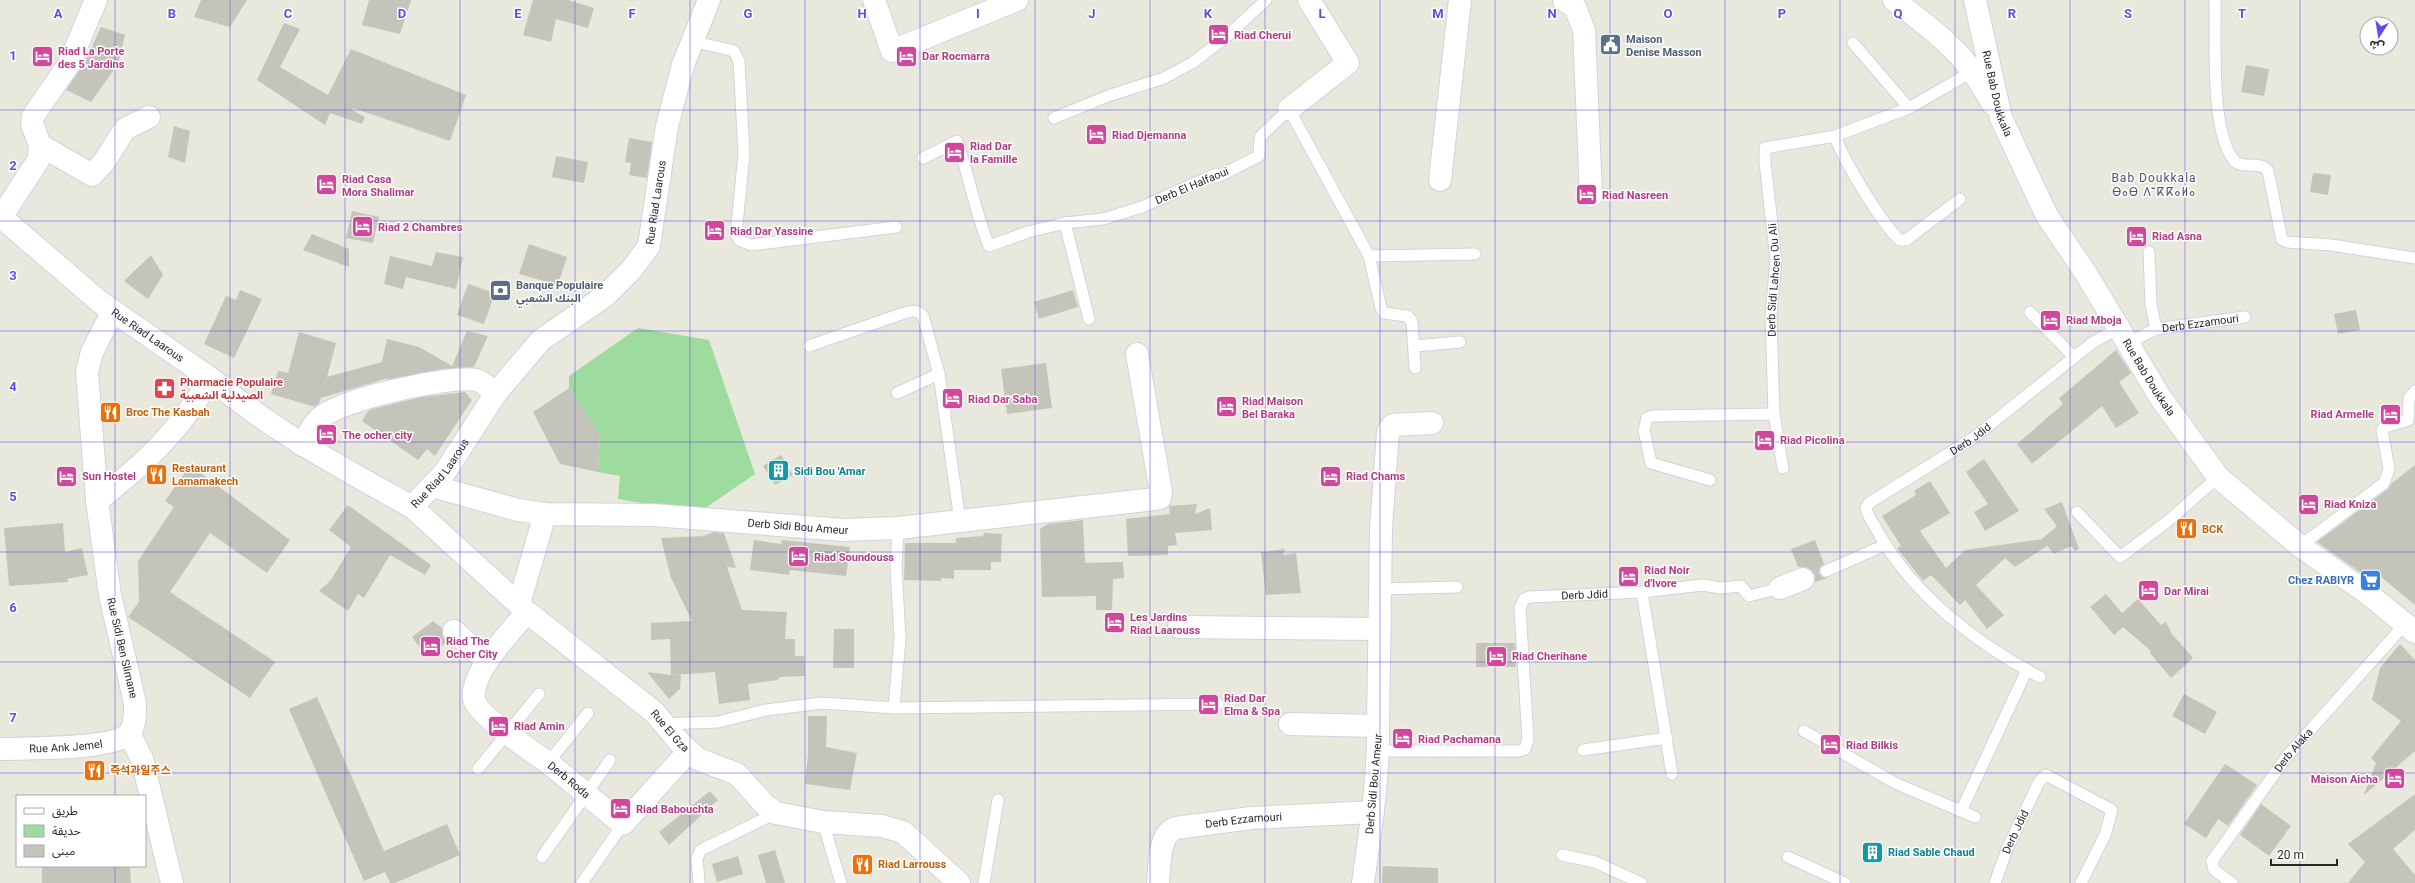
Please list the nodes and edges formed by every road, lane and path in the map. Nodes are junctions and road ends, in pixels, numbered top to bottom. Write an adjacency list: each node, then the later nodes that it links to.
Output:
1 (96, 0): 21 (street)
2 (709, 0): 12 (street, Rue Riad Laarous)
3 (874, 0): 4 (street)
4 (1017, 0)
5 (1266, 0): 18 (lane)
6 (1309, 0): 16 (street, Derb El Halfaoui)
7 (1460, 0): 23 (street)
8 (1564, 0): 24 (street)
9 (1894, 0): 14 (street)
10 (1975, 0): 19 (street, Rue Bab Doukkala)
11 (2215, 0): 32 (lane)
12 (692, 40): 28 (lane); 48 (street, Rue Riad Laarous)
13 (1853, 43): 15 (lane)
14 (1973, 71): 15 (lane, Derb Sidi Lahcen Ou Ali); 19 (street)
15 (1909, 108): 20 (lane, Derb Sidi Lahcen Ou Ali)
16 (1289, 109): 27 (lane, Derb El Halfaoui); 31 (lane)
17 (149, 117): 21 (street)
18 (1054, 118)
19 (2001, 118): 38 (street, Rue Bab Doukkala)
20 (1835, 136): 25 (lane); 50 (lane, Derb Sidi Lahcen Ou Ali)
21 (40, 145): 26 (street)
22 (923, 158): 27 (lane, Derb El Halfaoui)
23 (1440, 180)
24 (1591, 196)
25 (1960, 199)
26 (1, 217): 33 (street, Rue Riad Laarous)
27 (1065, 223): 36 (lane)
28 (896, 228)
29 (2149, 252): 37 (lane, Derb Ezzamouri)
30 (1474, 254): 31 (lane)
31 (1369, 256): 41 (lane)
32 (2415, 258)
33 (113, 311): 46 (street, Rue Riad Laarous); 57 (street, Rue Sidi Ben Slimane)
34 (2030, 312): 43 (lane)
35 (2245, 316): 37 (lane, Derb Ezzamouri)
36 (1089, 319)
37 (2156, 329): 38 (lane, Derb Ezzamouri)
38 (2122, 336): 43 (lane, Derb Jdid); 54 (street, Rue Bab Doukkala)
39 (1460, 342): 41 (lane)
40 (809, 346): 45 (lane)
41 (1415, 346): 44 (lane)
42 (1137, 354): 61 (street, Derb Sidi Bou Ameur)
43 (2074, 357): 63 (lane, Derb Jdid)
44 (1415, 368)
45 (939, 374): 49 (lane); 61 (lane)
46 (210, 378): 52 (street, Rue Riad Laarous); 57 (street)
47 (2415, 391): 64 (lane)
48 (496, 393): 52 (street); 56 (street, Rue Riad Laarous)
49 (897, 393)
50 (1774, 414): 53 (lane, Derb Sidi Lahcen Ou Ali); 55 (lane)
51 (1432, 423): 69 (street)
52 (302, 444): 58 (street, Rue Riad Laarous)
53 (1783, 468)
54 (2218, 477): 59 (lane); 64 (street, Rue Bab Doukkala)
55 (1710, 480)
56 (432, 486): 58 (street, Rue Riad Laarous); 60 (street, Derb Sidi Bou Ameur)
57 (97, 501): 87 (street, Rue Sidi Ben Slimane)
58 (412, 507): 71 (street, Rue El Gza)
59 (2077, 512)
60 (544, 514): 62 (street, Derb Sidi Bou Ameur); 71 (street)
61 (960, 521): 62 (street, Derb Sidi Bou Ameur)
62 (898, 528): 81 (lane)
63 (1885, 545): 65 (lane); 77 (lane)
64 (2300, 546): 73 (street, Rue Bab Doukkala)
65 (1826, 571)
66 (1803, 579): 68 (street, Derb Jdid)
67 (1457, 587): 69 (lane)
68 (1780, 588): 70 (lane, Derb Jdid)
69 (1380, 589): 74 (street)
70 (1642, 592): 89 (lane); 92 (lane, Derb Jdid)
71 (523, 608): 76 (street, Derb Roda); 83 (street, Rue El Gza)
72 (1179, 627): 74 (street)
73 (2410, 628): 121 (lane, Derb Alaka)
74 (1380, 629): 85 (street)
75 (454, 631): 76 (street)
76 (487, 661): 88 (street, Derb Roda)
77 (2027, 670): 78 (lane); 100 (lane)
78 (2040, 677)
79 (539, 694): 88 (lane)
80 (1218, 704): 81 (lane)
81 (894, 708): 83 (lane)
82 (588, 713): 95 (lane)
83 (665, 724): 93 (street, Rue El Gza)
84 (1290, 724): 85 (street, Derb Sidi Bou Ameur)
85 (1378, 726): 92 (street, Derb Sidi Bou Ameur)
86 (1804, 731): 100 (lane)
87 (129, 733): 90 (street, Rue Ank Jemel); 109 (street)
88 (507, 733): 95 (street, Derb Roda); 96 (lane)
89 (1667, 738): 91 (lane); 97 (lane)
90 (0, 749)
91 (1583, 750)
92 (1379, 751): 101 (street, Derb Sidi Bou Ameur)
93 (688, 752): 102 (street, Rue El Gza); 105 (street)
94 (610, 760): 98 (lane)
95 (548, 763): 98 (street, Derb Roda)
96 (478, 769)
97 (1672, 774)
98 (585, 795): 105 (street, Derb Roda); 107 (lane)
99 (998, 800): 114 (lane)
100 (1961, 811): 103 (lane)
101 (1373, 812): 115 (street, Derb Ezzamouri); 116 (street, Derb Sidi Bou Ameur)
102 (776, 813): 104 (street, Rue El Gza); 111 (lane)
103 (1975, 817)
104 (823, 822): 112 (lane); 113 (street, Rue El Gza)
105 (623, 824): 110 (lane)
106 (1562, 855): 117 (lane)
107 (542, 857)
108 (1788, 857): 118 (lane)
109 (172, 883)
110 (582, 883)
111 (699, 883)
112 (840, 883)
113 (959, 883)
114 (984, 883)
115 (1158, 883)
116 (1363, 883)
117 (1641, 883)
118 (1845, 883)
119 (1994, 883): 120 (lane, Derb Jdid)
120 (2081, 883)
121 (2232, 883)

